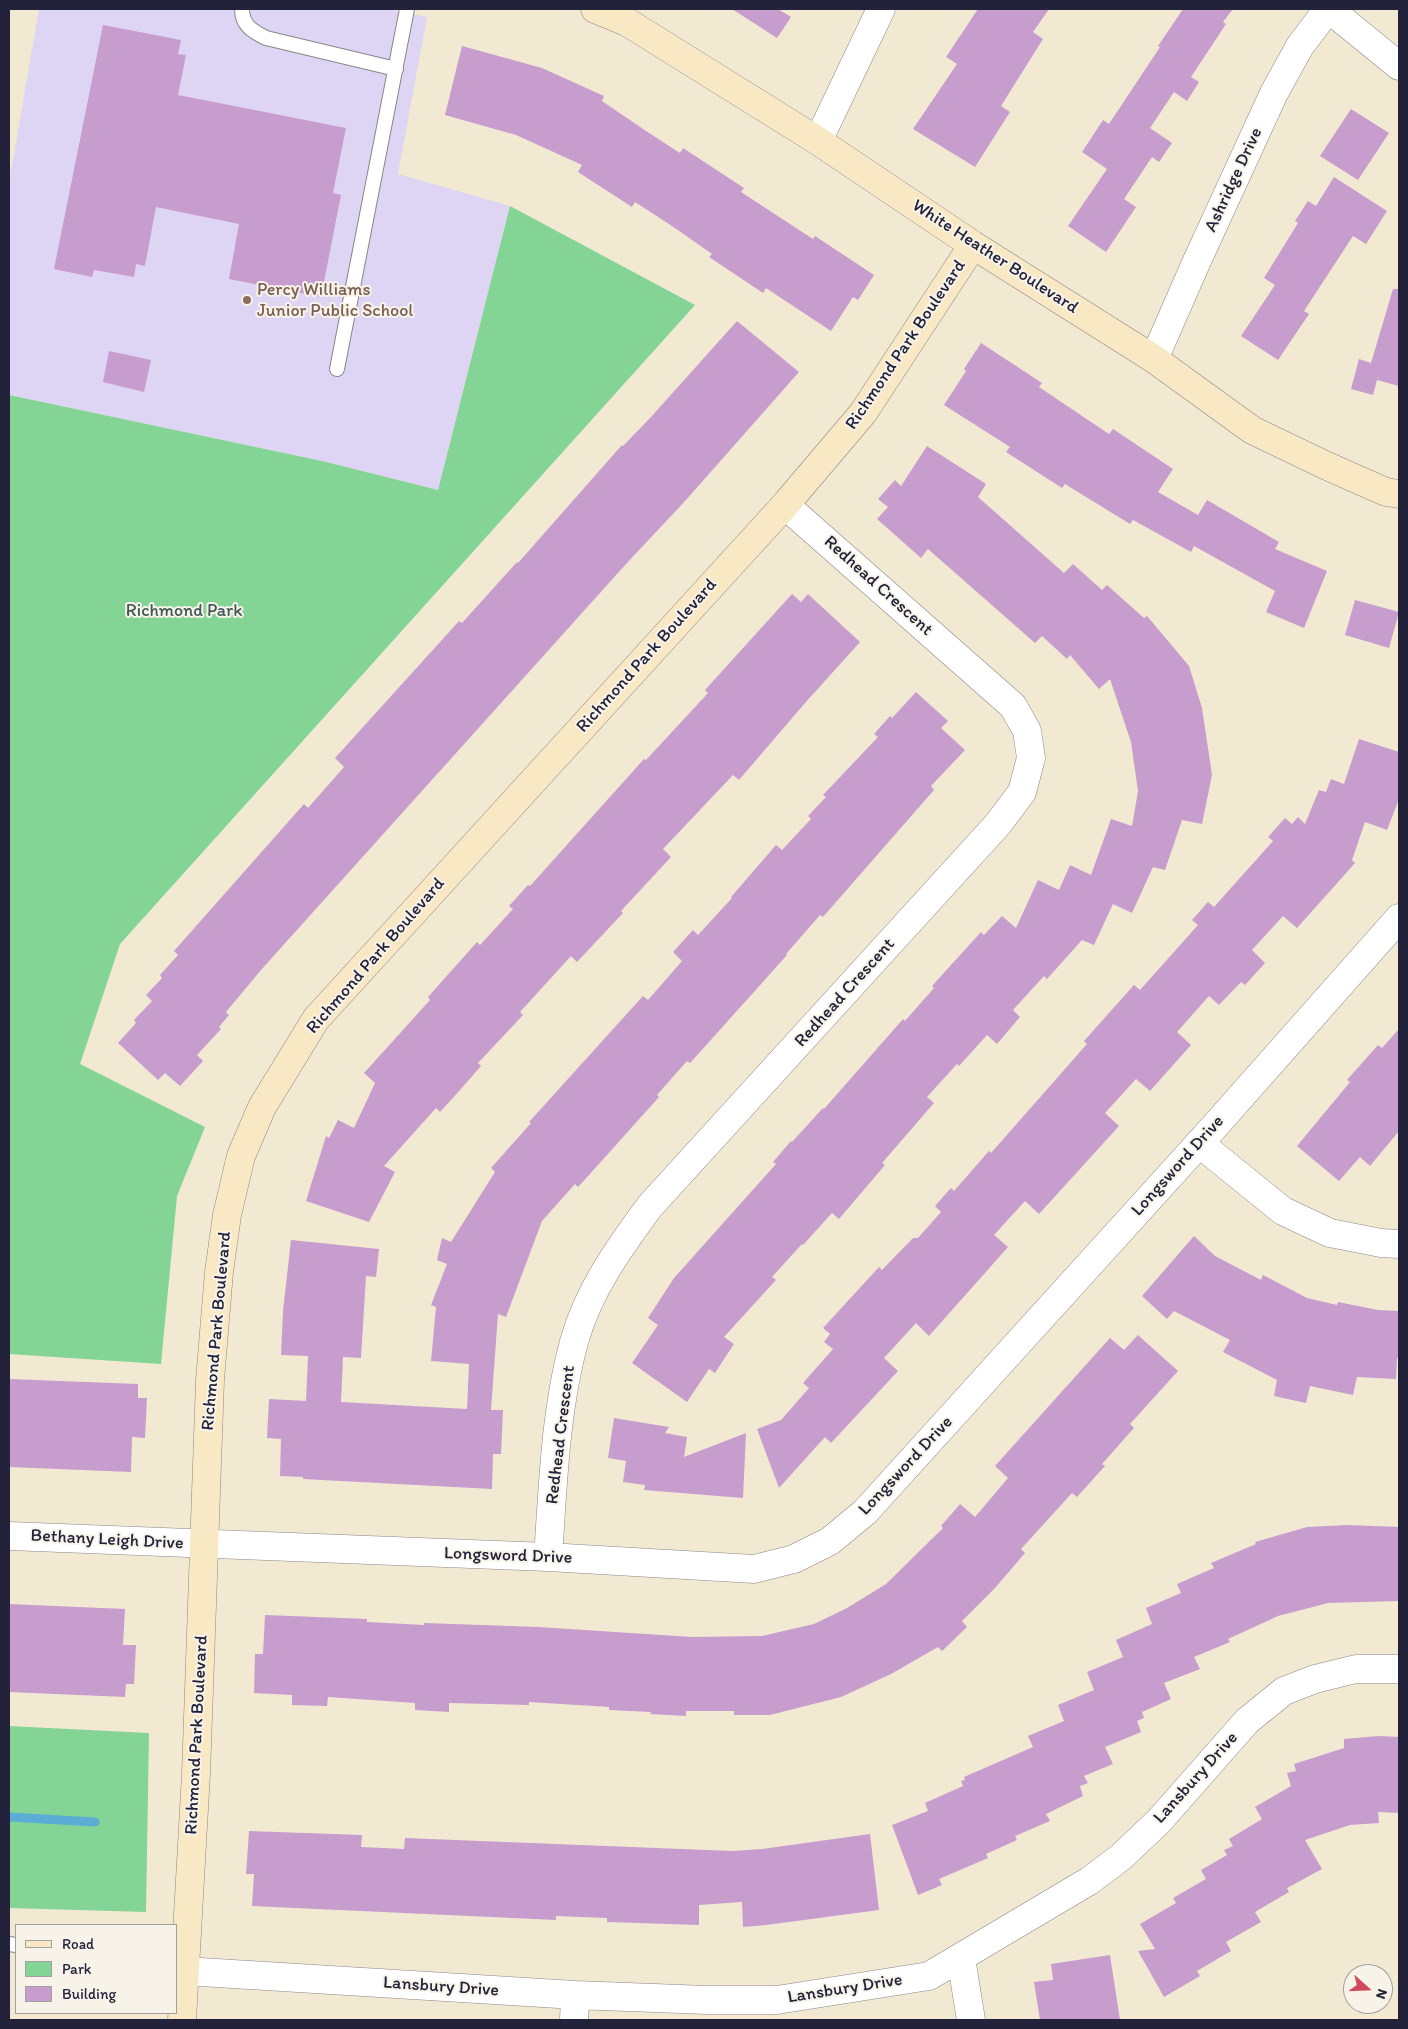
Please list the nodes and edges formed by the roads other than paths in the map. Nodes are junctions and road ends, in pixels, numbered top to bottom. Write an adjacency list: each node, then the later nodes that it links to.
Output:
1 (242, 9): 7 (lane)
2 (407, 9): 7 (lane)
3 (595, 9): 8 (street, White Heather Boulevard)
4 (881, 9): 8 (street)
5 (1329, 9): 6 (street); 10 (street, Ashridge Drive)
6 (1399, 66)
7 (396, 69): 11 (lane)
8 (818, 141): 9 (street, White Heather Boulevard)
9 (973, 245): 10 (street, White Heather Boulevard); 13 (street, Richmond Park Boulevard)
10 (1154, 359): 12 (street, White Heather Boulevard)
11 (337, 369)
12 (1399, 494)
13 (786, 505): 18 (street, Richmond Park Boulevard); 19 (street, Redhead Crescent)
14 (1399, 918): 15 (street, Longsword Drive)
15 (1199, 1143): 16 (street); 19 (street, Longsword Drive)
16 (1399, 1244)
17 (9, 1536): 18 (street, Bethany Leigh Drive)
18 (205, 1545): 19 (street, Longsword Drive); 21 (street, Richmond Park Boulevard)
19 (548, 1557)
20 (1399, 1669): 22 (street, Lansbury Drive)
21 (182, 1957): 23 (street, Lansbury Drive); 24 (street, Richmond Park Boulevard)
22 (961, 1958): 23 (street, Lansbury Drive); 25 (street)
23 (575, 2008)
24 (182, 2020)
25 (971, 2020)

